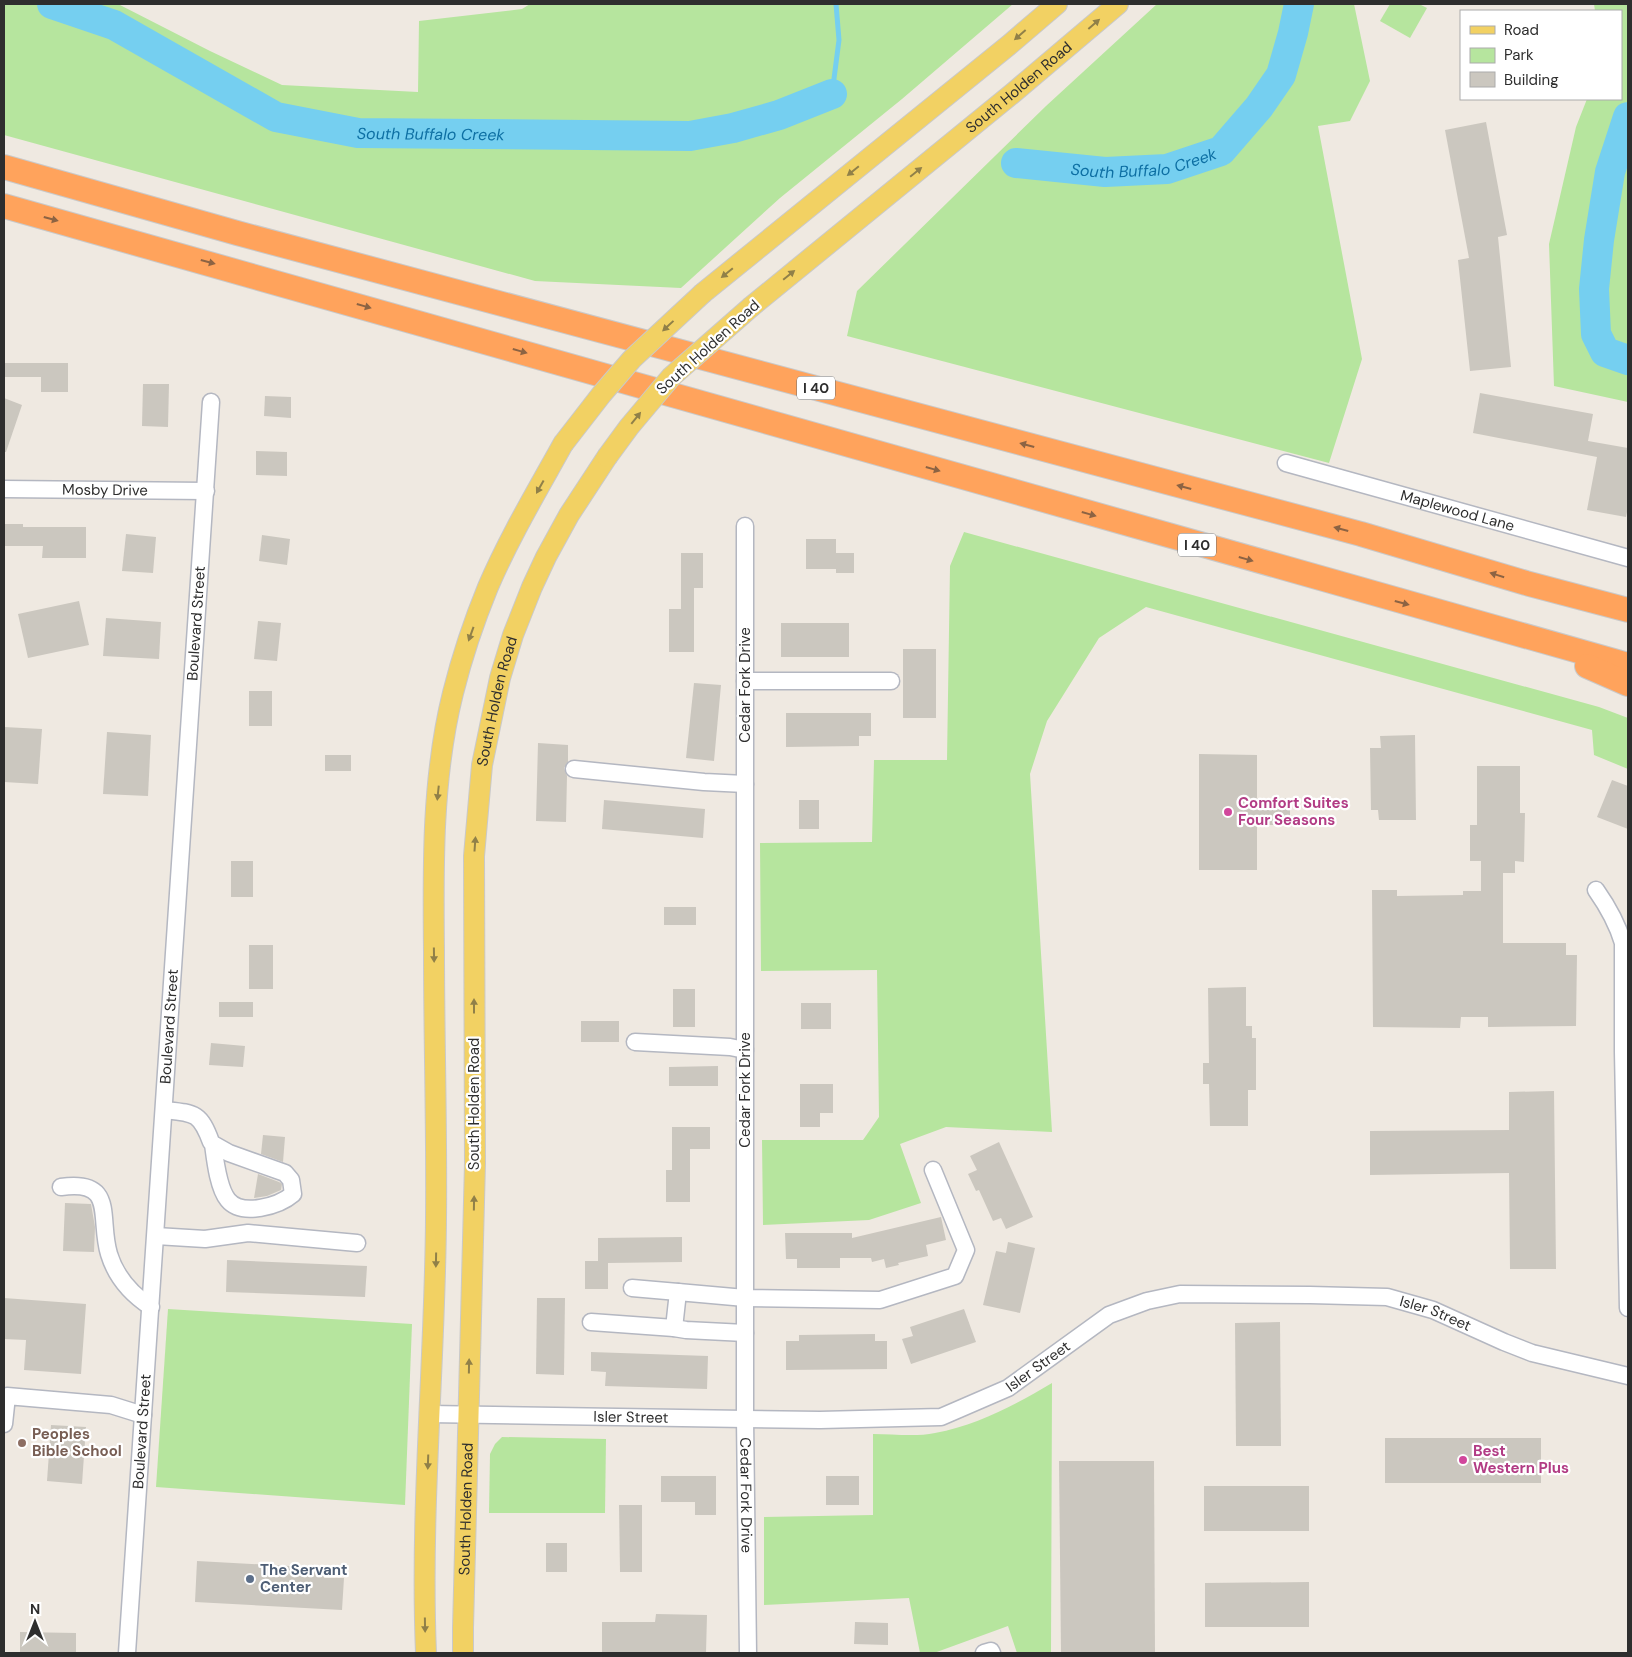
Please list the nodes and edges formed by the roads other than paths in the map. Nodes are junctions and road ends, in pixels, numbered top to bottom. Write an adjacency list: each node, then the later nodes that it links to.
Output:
1 (1057, 4): 39 (main road, one-way to 39, bridge)
2 (1118, 4): 41 (main road, South Holden Road, one-way to 2, bridge)
3 (4, 167): 11 (highway, I 40, one-way to 3)
4 (4, 206): 14 (highway, I 40, one-way to 14)
5 (212, 402): 8 (street, Boulevard Street)
6 (1286, 463): 10 (street, Maplewood Lane)
7 (4, 490): 8 (street, Mosby Drive)
8 (206, 491): 24 (street, Boulevard Street)
9 (745, 526): 16 (street, Cedar Fork Drive)
10 (1628, 558)
11 (1526, 583): 12 (highway); 13 (highway, I 40)
12 (1628, 605)
13 (1628, 610)
14 (1507, 632): 15 (highway, I 40); 18 (highway)
15 (1628, 665)
16 (745, 681): 17 (street); 20 (street, Cedar Fork Drive)
17 (891, 681)
18 (1628, 684)
19 (574, 769): 20 (street)
20 (745, 784): 23 (street, Cedar Fork Drive)
21 (1596, 890): 34 (street)
22 (634, 1042): 23 (street)
23 (745, 1050): 32 (street, Cedar Fork Drive)
24 (164, 1110): 25 (street); 28 (street, Boulevard Street)
25 (213, 1144): 25 (street)
26 (933, 1170): 32 (street)
27 (61, 1187): 33 (street)
28 (156, 1236): 29 (street); 33 (street, Boulevard Street)
29 (357, 1243)
30 (632, 1288): 31 (street)
31 (678, 1292): 32 (street); 36 (street)
32 (745, 1298): 37 (street, Cedar Fork Drive)
33 (151, 1307): 40 (street, Boulevard Street)
34 (1628, 1308)
35 (590, 1322): 36 (street)
36 (674, 1328): 37 (street)
37 (745, 1333): 42 (street, Cedar Fork Drive)
38 (1628, 1376): 42 (street, Isler Street)
39 (429, 1414): 41 (street, Isler Street); 45 (main road, one-way to 45)
40 (143, 1415): 43 (street); 44 (street, Boulevard Street)
41 (468, 1415): 42 (street, Isler Street); 46 (main road, South Holden Road)
42 (745, 1419): 47 (street, Cedar Fork Drive)
43 (4, 1424)
44 (127, 1653)
45 (426, 1653)
46 (464, 1653)
47 (748, 1653)
48 (984, 1653): 49 (street)
49 (992, 1653)

